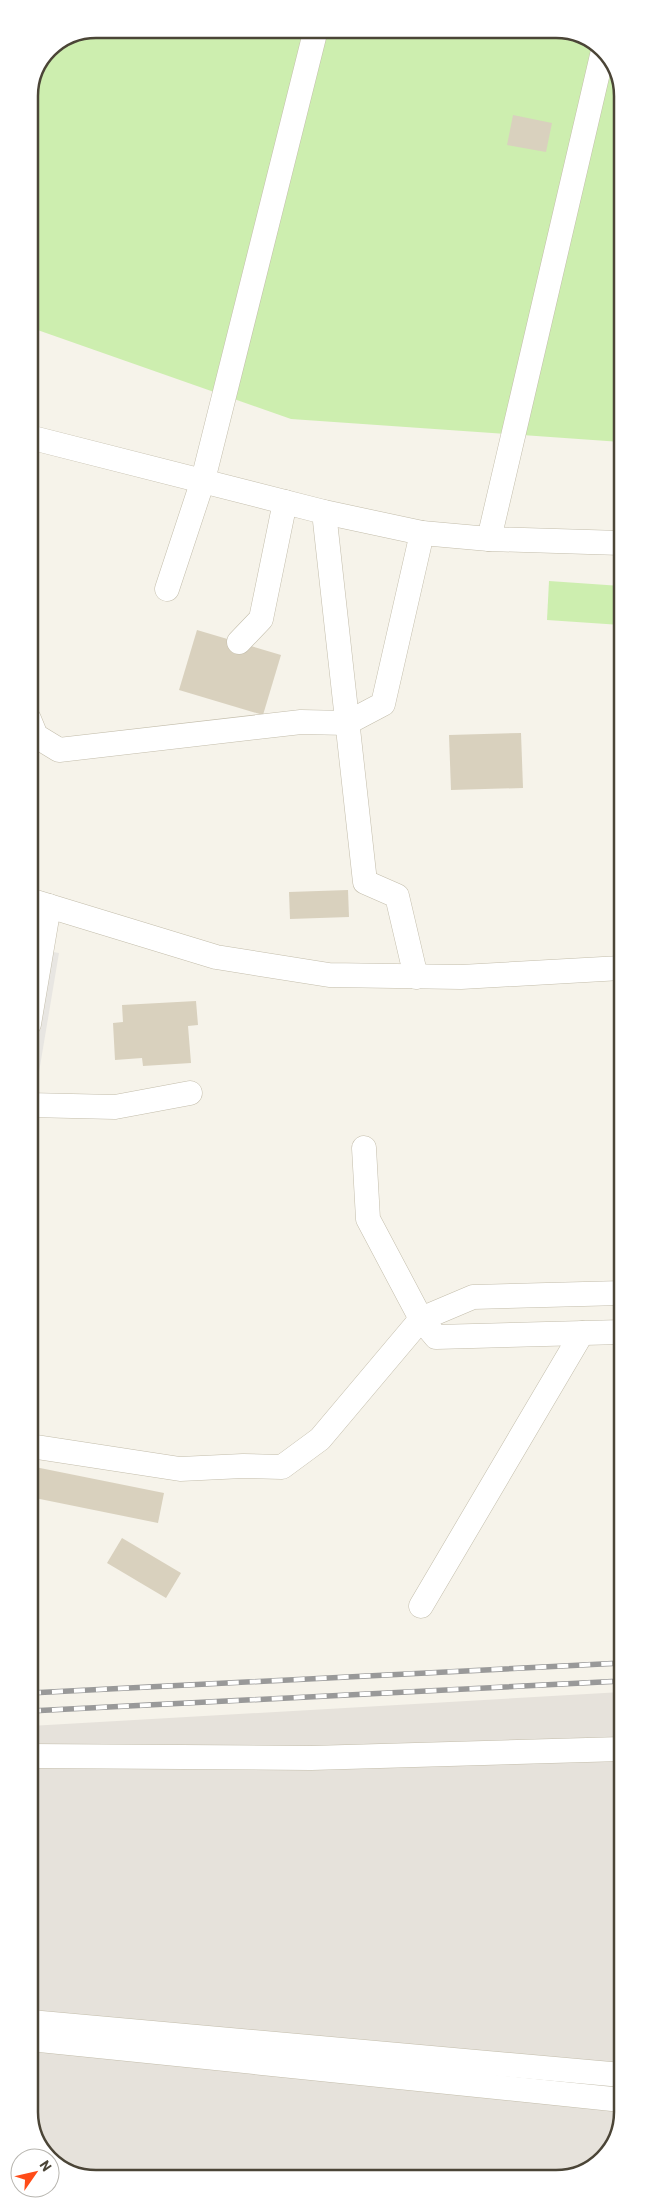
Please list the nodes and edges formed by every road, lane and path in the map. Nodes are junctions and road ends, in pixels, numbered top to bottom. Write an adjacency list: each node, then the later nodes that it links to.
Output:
1 (314, 38): 4 (street)
2 (601, 60): 8 (street)
3 (38, 439): 4 (street)
4 (203, 480): 5 (street); 10 (street)
5 (285, 502): 6 (street); 11 (street)
6 (324, 512): 7 (street); 12 (street)
7 (422, 534): 8 (street); 12 (street)
8 (488, 539): 9 (street)
9 (614, 543)
10 (167, 589)
11 (239, 642)
12 (347, 723): 13 (street); 16 (street)
13 (38, 737)
14 (39, 903): 16 (street)
15 (614, 968): 16 (street)
16 (416, 977)
17 (190, 1093): 18 (street)
18 (38, 1105)
19 (364, 1148): 21 (street)
20 (614, 1293): 21 (street)
21 (421, 1319): 23 (street); 24 (street)
22 (614, 1332): 23 (street)
23 (582, 1333): 25 (street)
24 (38, 1447)
25 (421, 1606)
26 (614, 1749): 27 (street)
27 (38, 1756)
28 (38, 2023): 30 (street)
29 (38, 2040): 31 (street)
30 (614, 2074)
31 (614, 2099)

